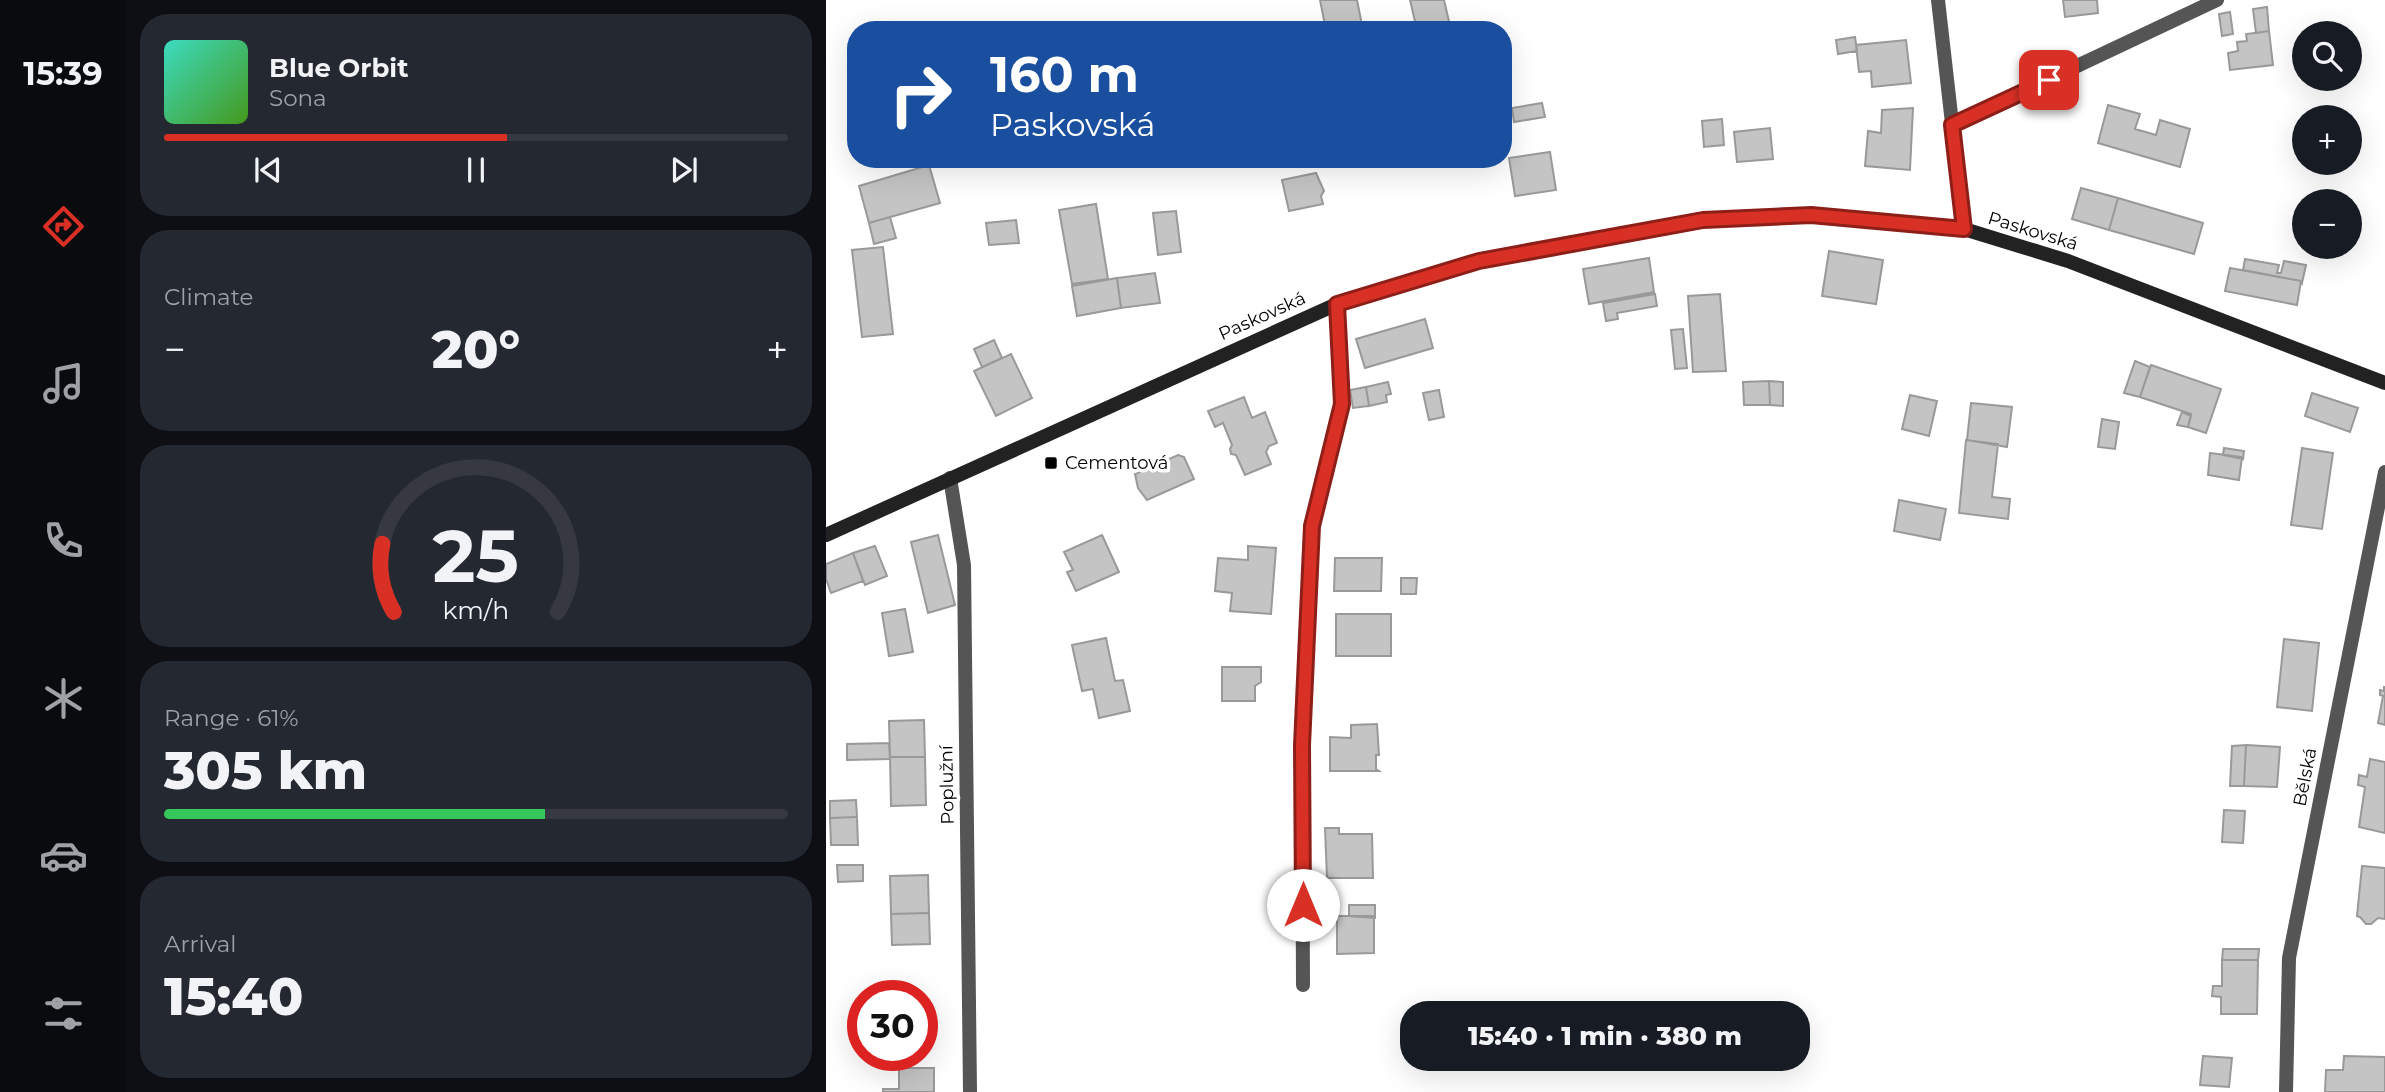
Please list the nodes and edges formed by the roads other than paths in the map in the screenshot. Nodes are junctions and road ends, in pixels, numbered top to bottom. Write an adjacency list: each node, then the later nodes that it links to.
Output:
1 (1938, 0): 3 (street)
2 (2217, 0): 3 (street)
3 (1952, 125): 4 (street)
4 (1964, 229): 5 (street, Paskovská); 6 (street, Paskovská)
5 (1337, 304): 8 (street, Paskovská); 10 (street)
6 (2385, 383)
7 (2385, 471): 12 (street, Bělská)
8 (950, 478): 9 (street, Paskovská); 11 (street, Poplužní)
9 (826, 535)
10 (1303, 985)
11 (970, 1092)
12 (2286, 1092)

